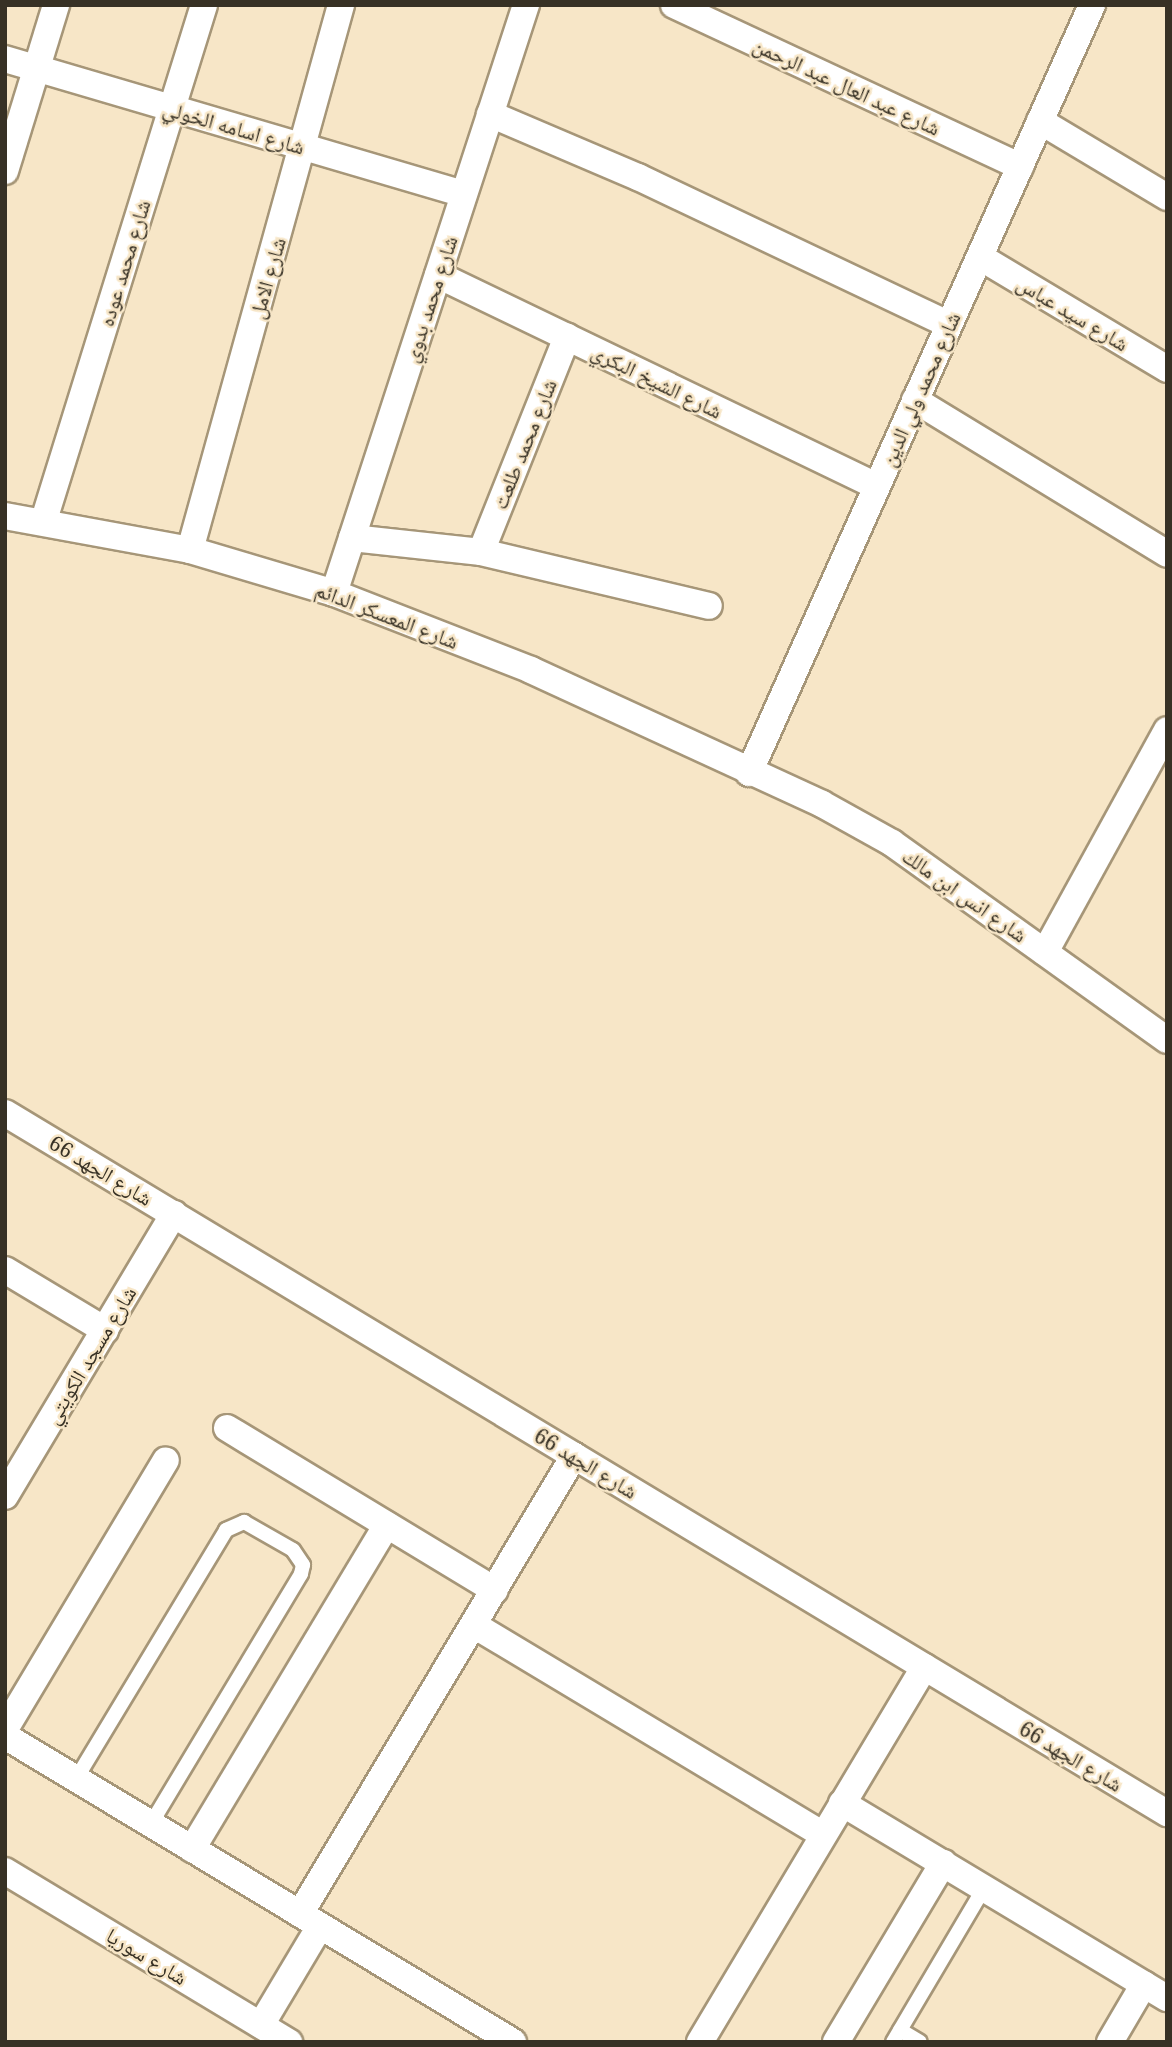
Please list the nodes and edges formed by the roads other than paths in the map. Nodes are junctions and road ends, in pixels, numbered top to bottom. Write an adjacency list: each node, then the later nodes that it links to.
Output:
1 (56, 5): 8 (street)
2 (204, 5): 9 (street, شارع محمد عوده)
3 (341, 5): 12 (street, شارع الامل)
4 (526, 5): 10 (street, شارع محمد بدوي)
5 (674, 5): 13 (street, شارع عبد العال عبد الرحمن)
6 (1089, 6): 11 (street, شارع محمد ولي الدين)
7 (5, 59): 8 (street, شارع اسامه الخولي)
8 (37, 68): 9 (street, شارع اسامه الخولي); 14 (street)
9 (172, 108): 12 (street, شارع اسامه الخولي); 25 (street, شارع محمد عوده)
10 (491, 114): 15 (street, شارع محمد بدوي); 19 (street)
11 (1040, 121): 13 (street, شارع محمد ولي الدين); 16 (street)
12 (304, 147): 15 (street, شارع اسامه الخولي); 27 (street, شارع الامل)
13 (1020, 166): 17 (street, شارع محمد ولي الدين)
14 (5, 171)
15 (464, 194): 18 (street, شارع محمد بدوي)
16 (1167, 197)
17 (980, 257): 19 (street, شارع محمد ولي الدين); 21 (street, شارع سيد عباس)
18 (438, 275): 20 (street, شارع الشيخ البكري); 26 (street, شارع محمد بدوي)
19 (948, 325): 22 (street, شارع محمد ولي الدين)
20 (567, 337): 23 (street, شارع الشيخ البكري); 28 (street, شارع محمد طلعت)
21 (1167, 369)
22 (915, 400): 23 (street, شارع محمد ولي الدين); 29 (street)
23 (877, 486): 33 (street, شارع محمد ولي الدين)
24 (5, 516): 25 (street, شارع المعسكر الدائم)
25 (44, 520): 27 (street, شارع المعسكر الدائم)
26 (352, 538): 28 (street); 30 (street, شارع محمد بدوي)
27 (190, 550): 30 (street, شارع المعسكر الدائم)
28 (481, 552): 31 (street)
29 (1167, 554)
30 (334, 593): 33 (street, شارع المعسكر الدائم)
31 (709, 606)
32 (1167, 730): 34 (street)
33 (749, 773): 34 (street, شارع انس ابن مالك)
34 (1045, 952): 35 (street, شارع انس ابن مالك)
35 (1167, 1040)
36 (5, 1113): 37 (street, شارع الجهد 66)
37 (174, 1214): 39 (street, شارع مسجد الكويتي); 41 (street, شارع الجهد 66)
38 (5, 1270): 39 (street)
39 (105, 1330): 43 (street, شارع مسجد الكويتي)
40 (227, 1428): 44 (street)
41 (574, 1456): 45 (street); 47 (street, شارع الجهد 66)
42 (166, 1460): 48 (street)
43 (5, 1496)
44 (387, 1525): 45 (street); 55 (street)
45 (495, 1590): 46 (street)
46 (474, 1625): 54 (street); 59 (street)
47 (924, 1667): 51 (street); 52 (street, شارع الجهد 66)
48 (5, 1729)
49 (5, 1736): 50 (street)
50 (76, 1779): 53 (street); 53 (lane)
51 (842, 1802): 54 (street); 56 (street)
52 (1167, 1814)
53 (151, 1824): 55 (street)
54 (823, 1835): 66 (street)
55 (192, 1849): 59 (street)
56 (943, 1863): 58 (street); 67 (street)
57 (5, 1871): 62 (street, شارع سوريا)
58 (984, 1888): 60 (street); 63 (lane)
59 (310, 1920): 62 (street); 65 (street)
60 (1144, 1984): 61 (street); 69 (street)
61 (1167, 1998)
62 (261, 2025): 64 (street, شارع سوريا)
63 (896, 2036): 68 (lane)
64 (289, 2042)
65 (513, 2042)
66 (700, 2042)
67 (836, 2042)
68 (919, 2042)
69 (1110, 2042)

